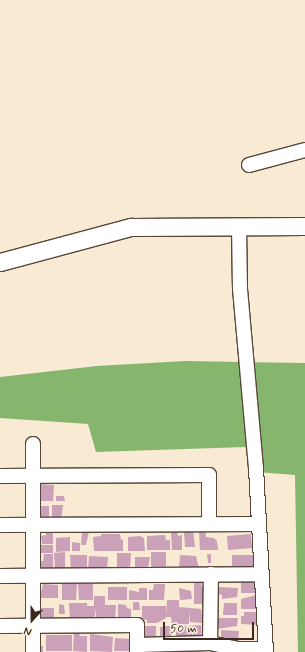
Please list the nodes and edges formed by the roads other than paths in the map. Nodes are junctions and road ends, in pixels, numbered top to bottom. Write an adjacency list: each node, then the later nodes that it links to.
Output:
1 (305, 150): 2 (street)
2 (249, 165)
3 (239, 226): 4 (street); 5 (street); 10 (street)
4 (305, 226)
5 (0, 262)
6 (33, 444): 8 (street)
7 (0, 476): 8 (street)
8 (32, 476): 9 (street); 12 (street)
9 (209, 524): 10 (street); 12 (street)
10 (258, 524): 14 (street)
11 (0, 525): 12 (street)
12 (31, 525): 16 (street)
13 (211, 574): 14 (street); 16 (street); 19 (street)
14 (261, 574): 21 (street)
15 (0, 576): 16 (street)
16 (32, 576): 18 (street)
17 (0, 626): 18 (street)
18 (32, 626): 20 (street); 22 (street)
19 (210, 643): 20 (street); 21 (street)
20 (137, 649)
21 (266, 651)
22 (32, 652)

